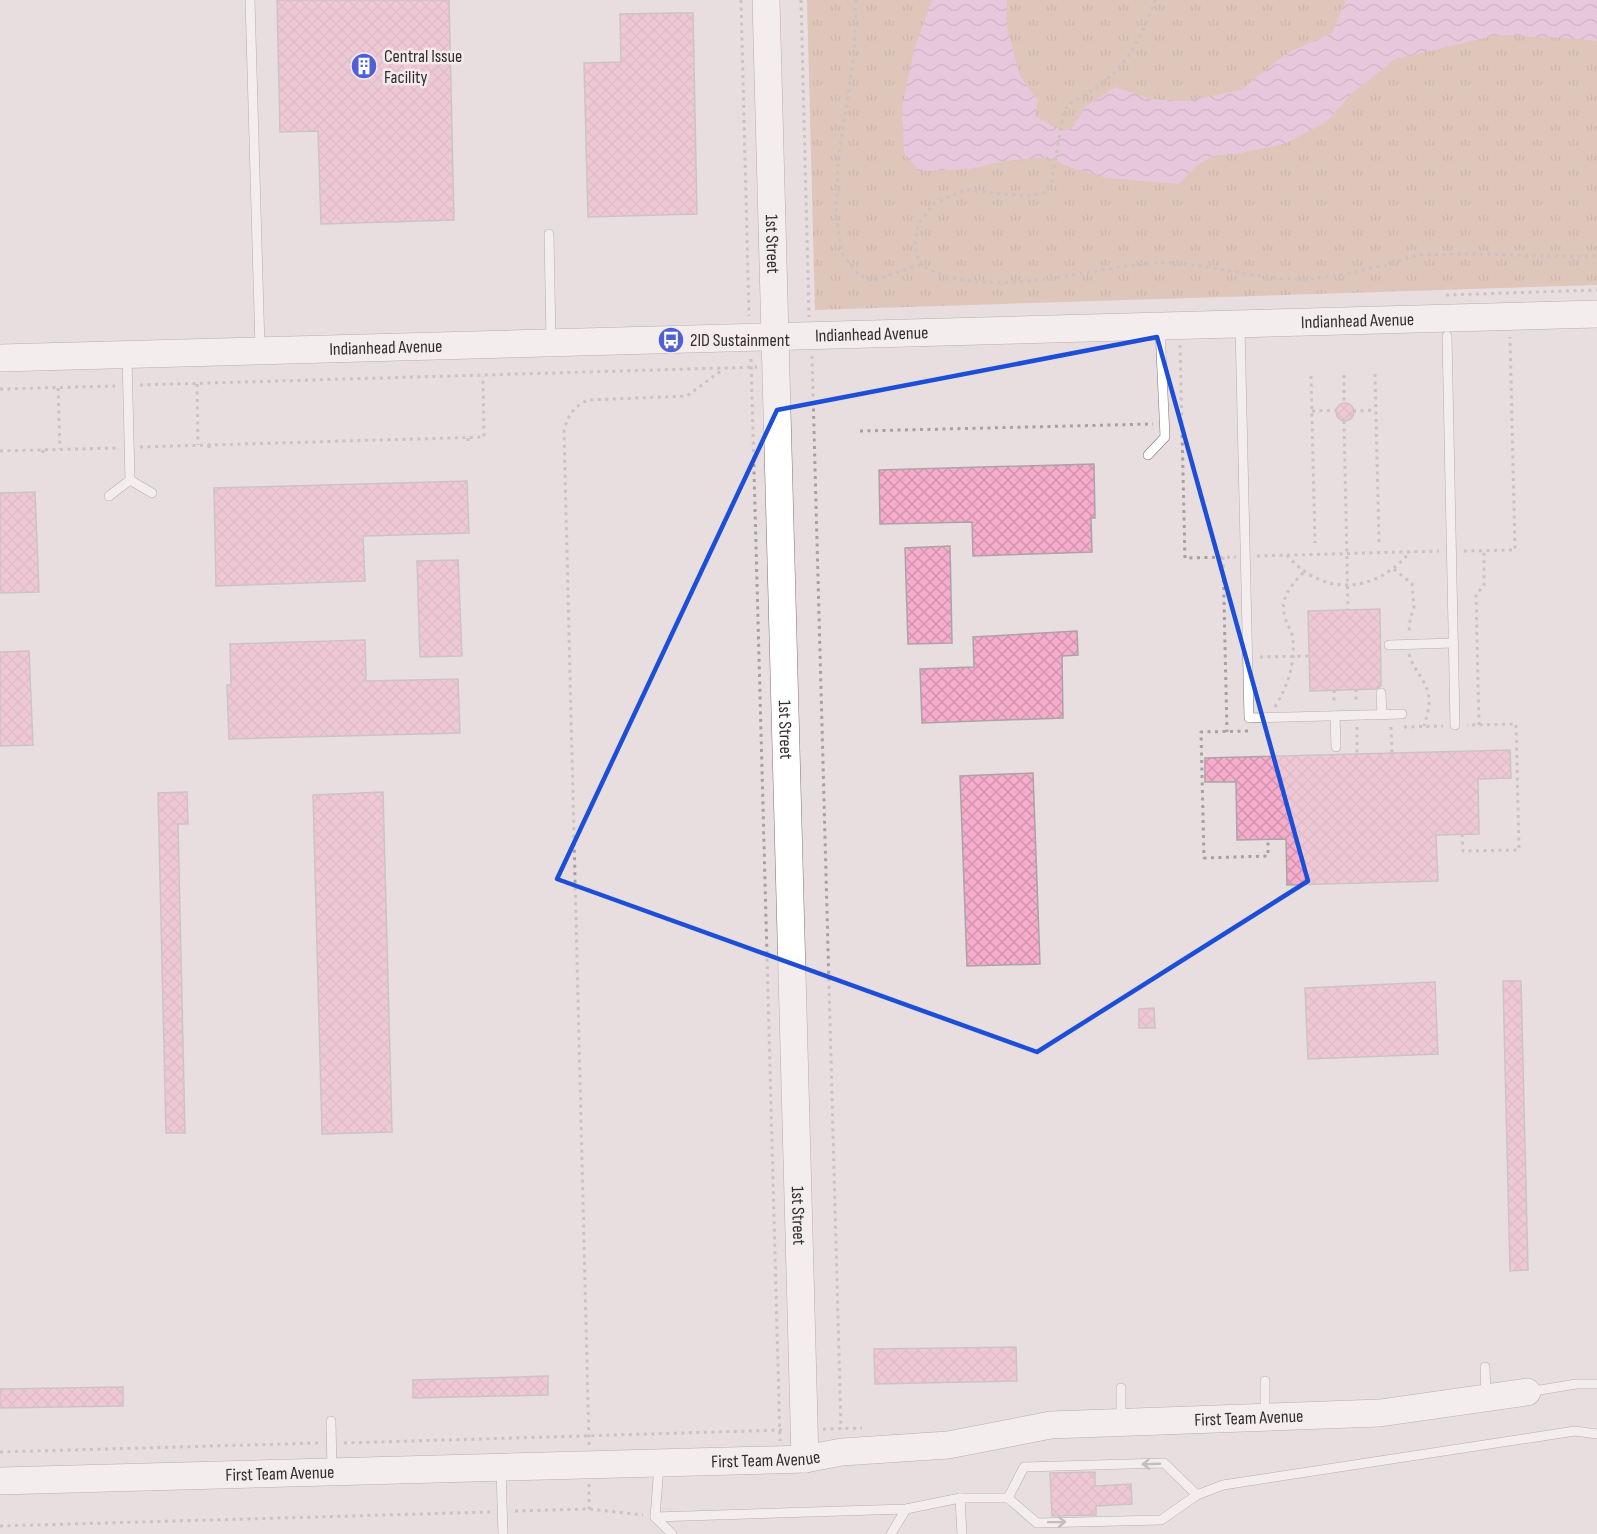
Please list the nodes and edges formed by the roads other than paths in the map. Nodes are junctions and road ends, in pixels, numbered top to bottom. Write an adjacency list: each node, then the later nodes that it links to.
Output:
1 (250, 0): 10 (lane)
2 (766, 0): 8 (main road, 1st Street)
3 (549, 234): 9 (lane)
4 (1597, 314): 5 (main road, Indianhead Avenue)
5 (1240, 324): 6 (main road, Indianhead Avenue); 22 (lane)
6 (1160, 326): 8 (main road, Indianhead Avenue); 13 (lane)
7 (1447, 336): 17 (lane)
8 (763, 337): 9 (main road, Indianhead Avenue); 35 (main road, 1st Street)
9 (552, 343): 10 (main road, Indianhead Avenue)
10 (260, 351): 11 (main road, Indianhead Avenue)
11 (127, 354): 12 (main road, Indianhead Avenue); 14 (lane)
12 (0, 358)
13 (1148, 455)
14 (130, 480): 15 (lane); 16 (lane)
15 (152, 493)
16 (110, 496)
17 (1454, 643): 18 (lane); 23 (lane)
18 (1389, 645)
19 (1381, 693): 21 (lane)
20 (1402, 714): 21 (lane)
21 (1382, 715): 22 (lane)
22 (1335, 716): 24 (lane)
23 (1455, 725)
24 (1335, 747)
25 (1485, 1367): 30 (lane)
26 (1265, 1381): 31 (lane)
27 (1597, 1384): 29 (lane)
28 (1121, 1388): 33 (lane)
29 (1527, 1392): 30 (main road, First Team Avenue)
30 (1486, 1398): 31 (main road, First Team Avenue)
31 (1265, 1417): 33 (main road, First Team Avenue)
32 (331, 1421): 38 (lane)
33 (1121, 1422): 35 (main road, First Team Avenue)
34 (1597, 1434): 40 (lane)
35 (793, 1459): 36 (main road, First Team Avenue)
36 (659, 1462): 37 (main road, First Team Avenue); 44 (lane)
37 (501, 1467): 38 (main road, First Team Avenue); 45 (lane)
38 (332, 1472): 39 (main road, First Team Avenue)
39 (0, 1481)
40 (1197, 1495): 42 (lane, one-way to 40); 42 (lane, one-way to 42)
41 (960, 1498): 42 (lane); 43 (lane); 48 (lane)
42 (1008, 1498)
43 (906, 1509): 44 (lane); 47 (lane)
44 (655, 1516): 46 (lane)
45 (503, 1534)
46 (672, 1534)
47 (891, 1534)
48 (962, 1534)

